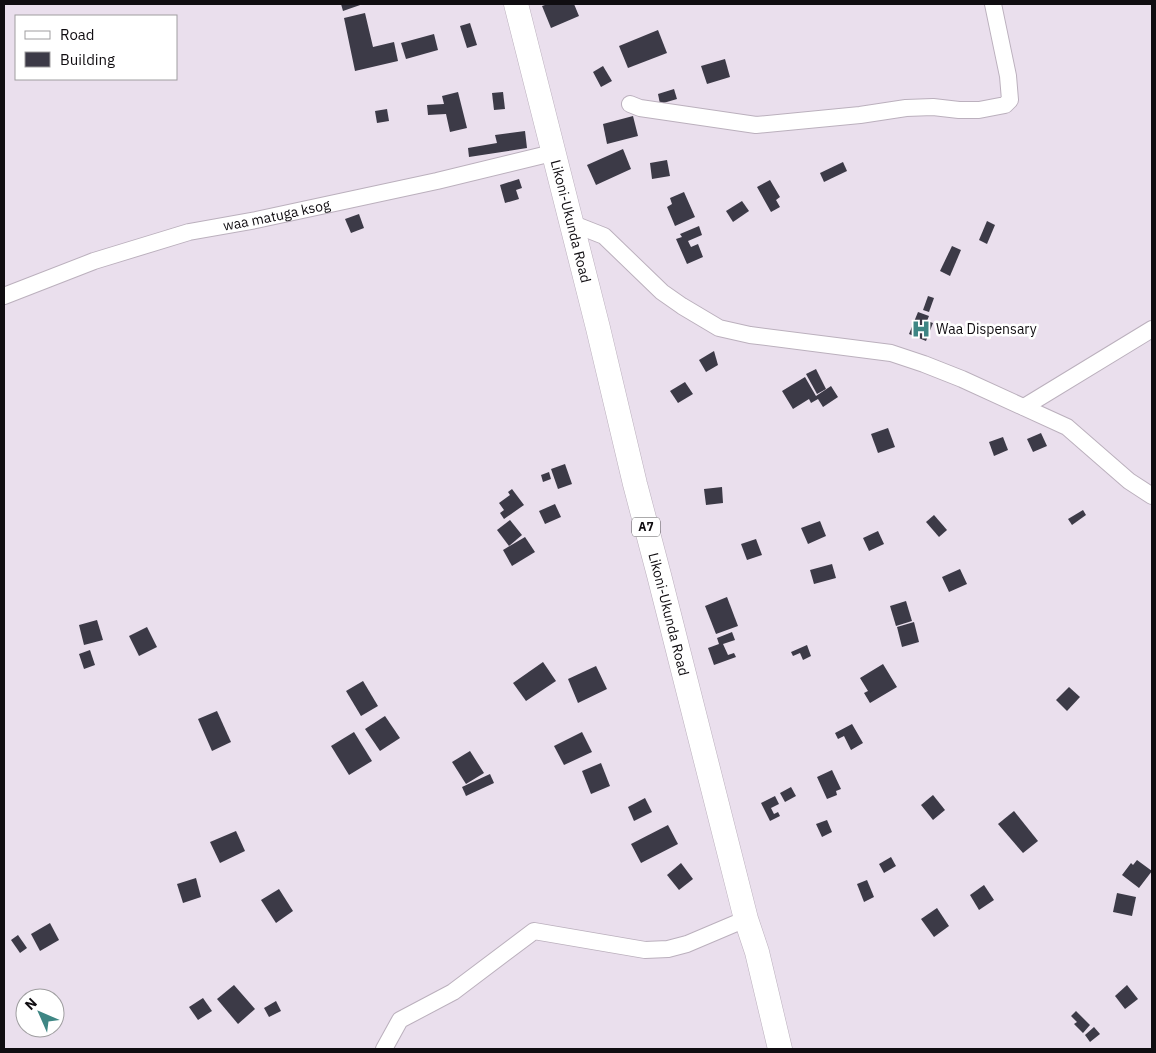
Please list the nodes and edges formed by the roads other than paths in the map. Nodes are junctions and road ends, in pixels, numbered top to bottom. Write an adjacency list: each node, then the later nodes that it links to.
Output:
1 (993, 4): 3 (street)
2 (520, 6): 4 (highway, Likoni-Ukunda Road / A7)
3 (630, 104)
4 (555, 155): 5 (highway, Likoni-Ukunda Road / A7); 6 (street, waa matuga ksog)
5 (571, 223): 8 (street); 10 (highway, Likoni-Ukunda Road / A7)
6 (4, 296)
7 (1152, 329): 8 (street)
8 (1024, 407): 9 (street)
9 (1152, 496)
10 (746, 919): 11 (street); 12 (highway, Likoni-Ukunda Road / A7)
11 (384, 1049)
12 (780, 1049)

